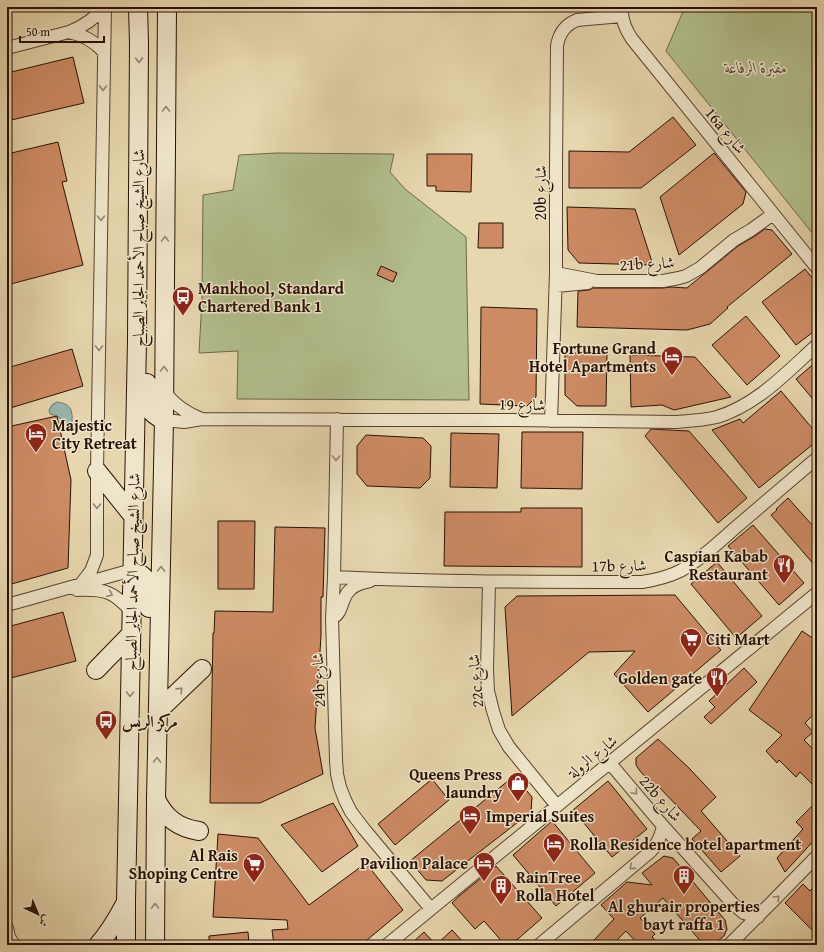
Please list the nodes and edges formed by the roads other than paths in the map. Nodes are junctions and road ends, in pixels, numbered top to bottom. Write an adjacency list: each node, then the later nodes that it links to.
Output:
1 (104, 7): 5 (street); 7 (street)
2 (138, 7): 13 (main road, شارع الشيخ صباح الأحمد الجابر الصباح, one-way to 13)
3 (167, 7): 15 (main road, شارع الشيخ صباح الأحمد الجابر الصباح, one-way to 3)
4 (622, 12): 8 (street, 16a شارع); 10 (street, 20b شارع)
5 (69, 32): 6 (street); 7 (street)
6 (7, 48)
7 (104, 52): 21 (street, one-way to 21)
8 (770, 211): 9 (street, 16a شارع); 11 (street, 21b شارع)
9 (817, 268)
10 (556, 273): 11 (street, 21b شارع); 12 (street, 20b شارع)
11 (597, 281): 12 (street, 21b شارع)
12 (556, 286): 19 (street, 20b شارع)
13 (137, 340): 18 (main road); 22 (main road, شارع الشيخ صباح الأحمد الجابر الصباح)
14 (817, 345): 19 (street, شارع 19)
15 (164, 391): 16 (street, شارع 19); 18 (main road, شارع الشيخ صباح الأحمد الجابر الصباح)
16 (202, 419): 17 (street, شارع 19); 18 (street, شارع 19)
17 (337, 419): 19 (street, شارع 19); 24 (street, 24b شارع, one-way to 24)
18 (164, 420): 34 (main road, شارع الشيخ صباح الأحمد الجابر الصباح, one-way to 18)
19 (550, 421)
20 (817, 458): 26 (street, 17b شارع)
21 (97, 471): 22 (main road); 27 (street, one-way to 27)
22 (133, 516): 23 (main road, شارع الشيخ صباح الأحمد الجابر الصباح)
23 (132, 570): 27 (street); 31 (main road, شارع الشيخ صباح الأحمد الجابر الصباح); 34 (main road)
24 (334, 577): 25 (street, 17b شارع); 32 (street, 24b شارع)
25 (379, 579): 26 (street, 17b شارع); 32 (street, 17b شارع)
26 (489, 582): 40 (street, 22c شارع)
27 (81, 584): 28 (street)
28 (58, 590): 30 (street); 31 (street, one-way to 31)
29 (817, 593): 38 (street, شارع الرولة)
30 (7, 605)
31 (132, 612): 33 (main road, شارع الشيخ صباح الأحمد الجابر الصباح)
32 (332, 618): 45 (street, 24b شارع)
33 (131, 634): 36 (main road); 44 (main road, شارع الشيخ صباح الأحمد الجابر الصباح, one-way to 44)
34 (159, 664): 37 (main road, شارع الشيخ صباح الأحمد الجابر الصباح)
35 (202, 669): 37 (main road, one-way to 35)
36 (96, 670)
37 (158, 711): 39 (main road, شارع الشيخ صباح الأحمد الجابر الصباح, one-way to 37)
38 (609, 762): 40 (street, شارع الرولة); 41 (street, 22b شارع, one-way to 41)
39 (156, 799): 42 (main road); 49 (main road, شارع الشيخ صباح الأحمد الجابر الصباح, one-way to 39)
40 (557, 806): 45 (street, شارع الرولة)
41 (663, 826): 46 (street, 22b شارع); 51 (street, one-way to 51)
42 (199, 831)
43 (817, 856): 46 (street, one-way to 43)
44 (126, 901): 47 (main road); 48 (main road, شارع الشيخ صباح الأحمد الجابر الصباح)
45 (431, 909): 50 (street, شارع الرولة)
46 (758, 917): 52 (street)
47 (98, 945)
48 (126, 945)
49 (155, 945)
50 (388, 945)
51 (539, 945)
52 (729, 945)

